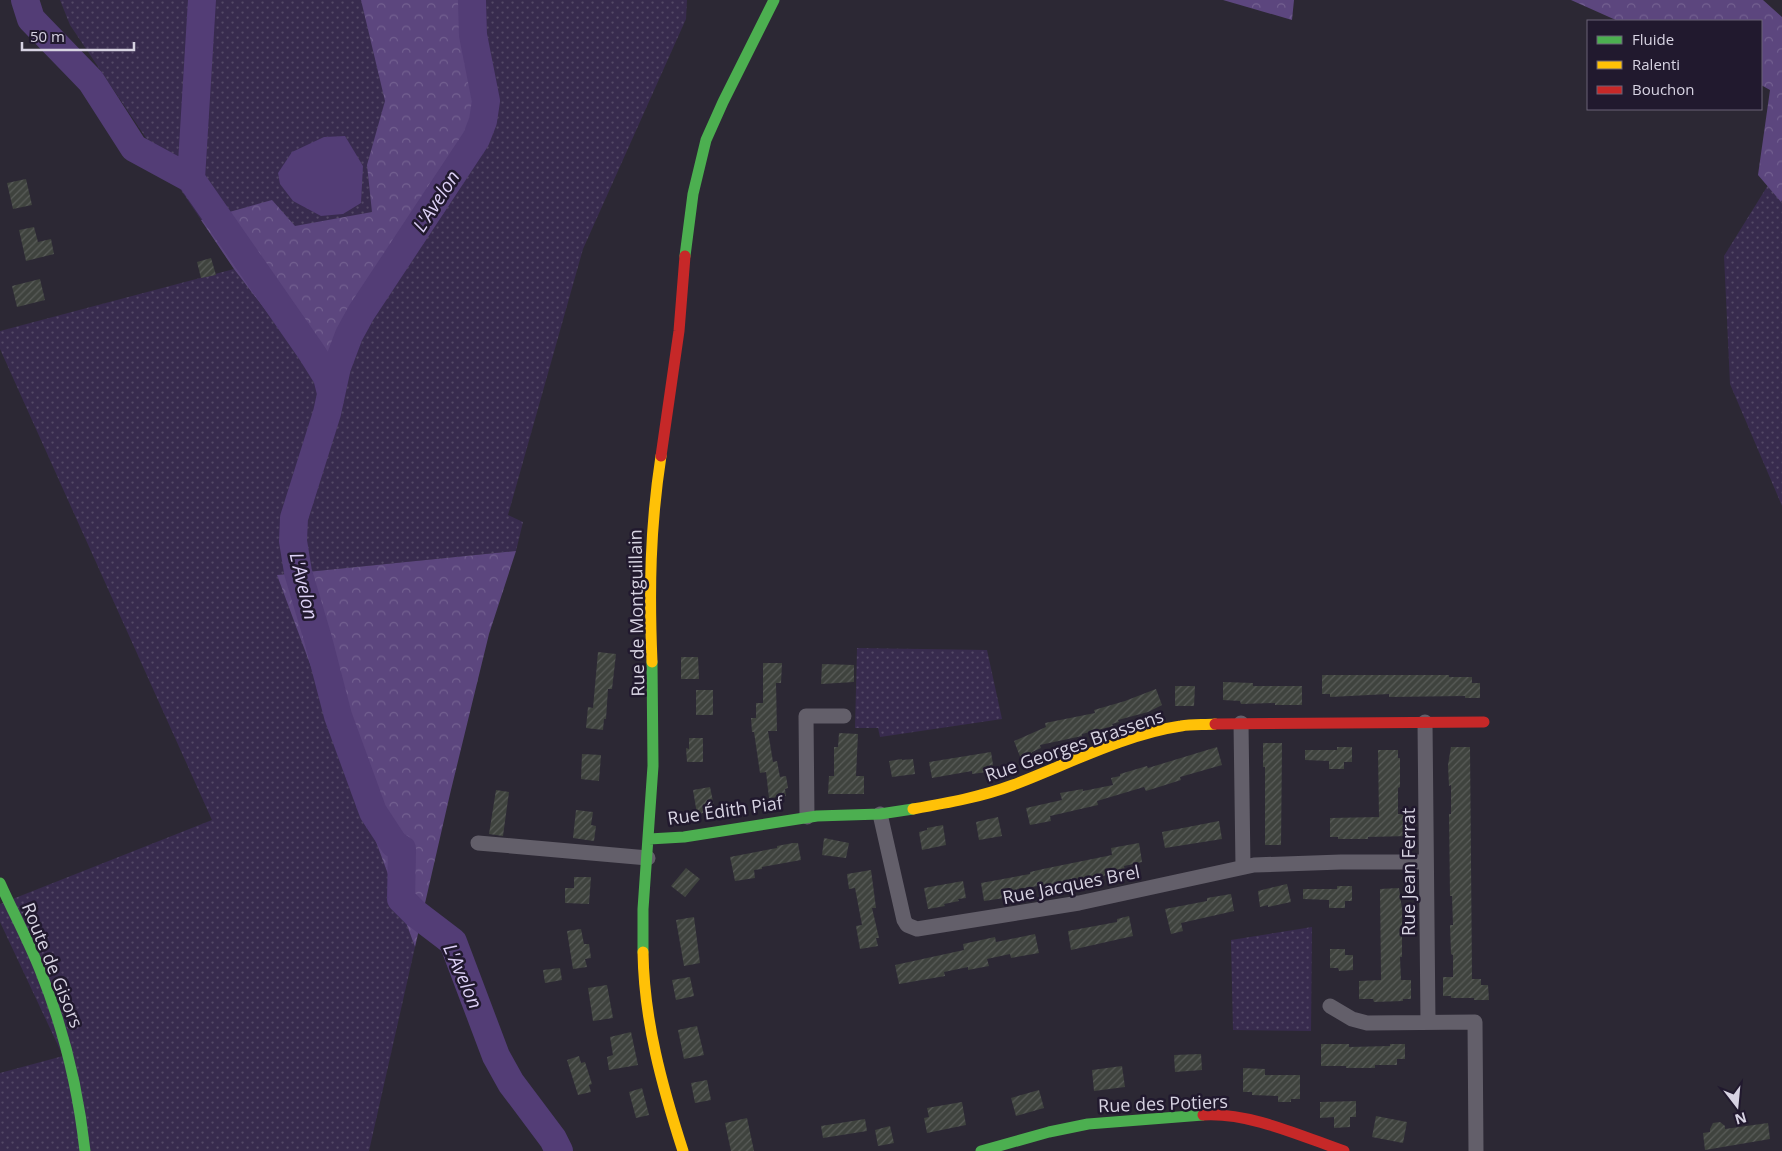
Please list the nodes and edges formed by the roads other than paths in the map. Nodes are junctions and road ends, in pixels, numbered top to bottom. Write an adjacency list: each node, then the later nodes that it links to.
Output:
1 (774, 0): 8 (street, Rue de Montguillain)
2 (844, 716): 7 (street, Rue Édith Piaf)
3 (1425, 722): 4 (street); 5 (street, Rue Georges Brassens); 11 (street, Rue Jean Ferrat)
4 (1484, 722)
5 (1241, 723): 6 (street, Rue Georges Brassens); 12 (street)
6 (880, 814): 7 (street, Rue Édith Piaf); 12 (street, Rue Jacques Brel)
7 (807, 817): 8 (street, Rue Édith Piaf)
8 (649, 839): 10 (street, Rue de Montguillain)
9 (478, 843): 10 (street)
10 (648, 858): 19 (street, Rue de Montguillain)
11 (1426, 862): 12 (street, Rue Jacques Brel); 15 (street, Rue Jean Ferrat)
12 (1243, 867)
13 (0, 883): 16 (street, Route de Gisors)
14 (1330, 1006): 15 (street)
15 (1428, 1022): 22 (street)
16 (76, 1090): 17 (street, Route de Gisors); 18 (street, Route de Gisors)
17 (78, 1151)
18 (85, 1151)
19 (683, 1151)
20 (981, 1151): 21 (street, Rue des Potiers)
21 (1344, 1151)
22 (1476, 1151)

